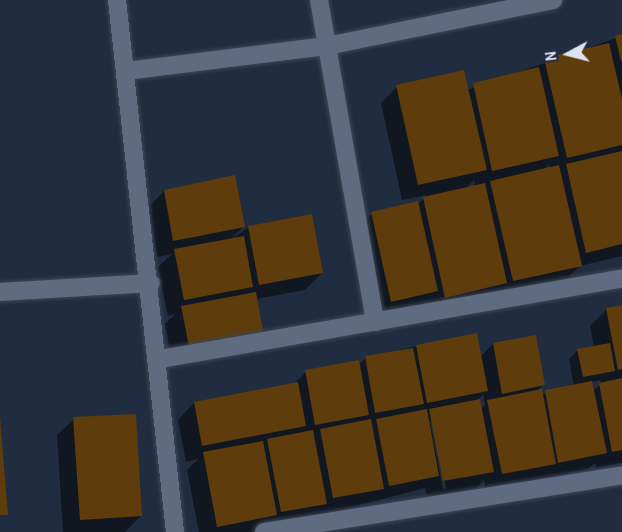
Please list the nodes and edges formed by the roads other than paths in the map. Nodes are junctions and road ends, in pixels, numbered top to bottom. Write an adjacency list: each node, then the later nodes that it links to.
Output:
1 (117, 0): 5 (street)
2 (319, 0): 4 (street)
3 (553, 0): 4 (street)
4 (327, 46): 5 (street); 9 (street)
5 (126, 71): 7 (street)
6 (622, 279): 9 (street)
7 (151, 283): 8 (street); 10 (street)
8 (0, 292)
9 (375, 322): 10 (street)
10 (160, 359): 12 (street)
11 (622, 475): 13 (street)
12 (175, 532)
13 (264, 532)

